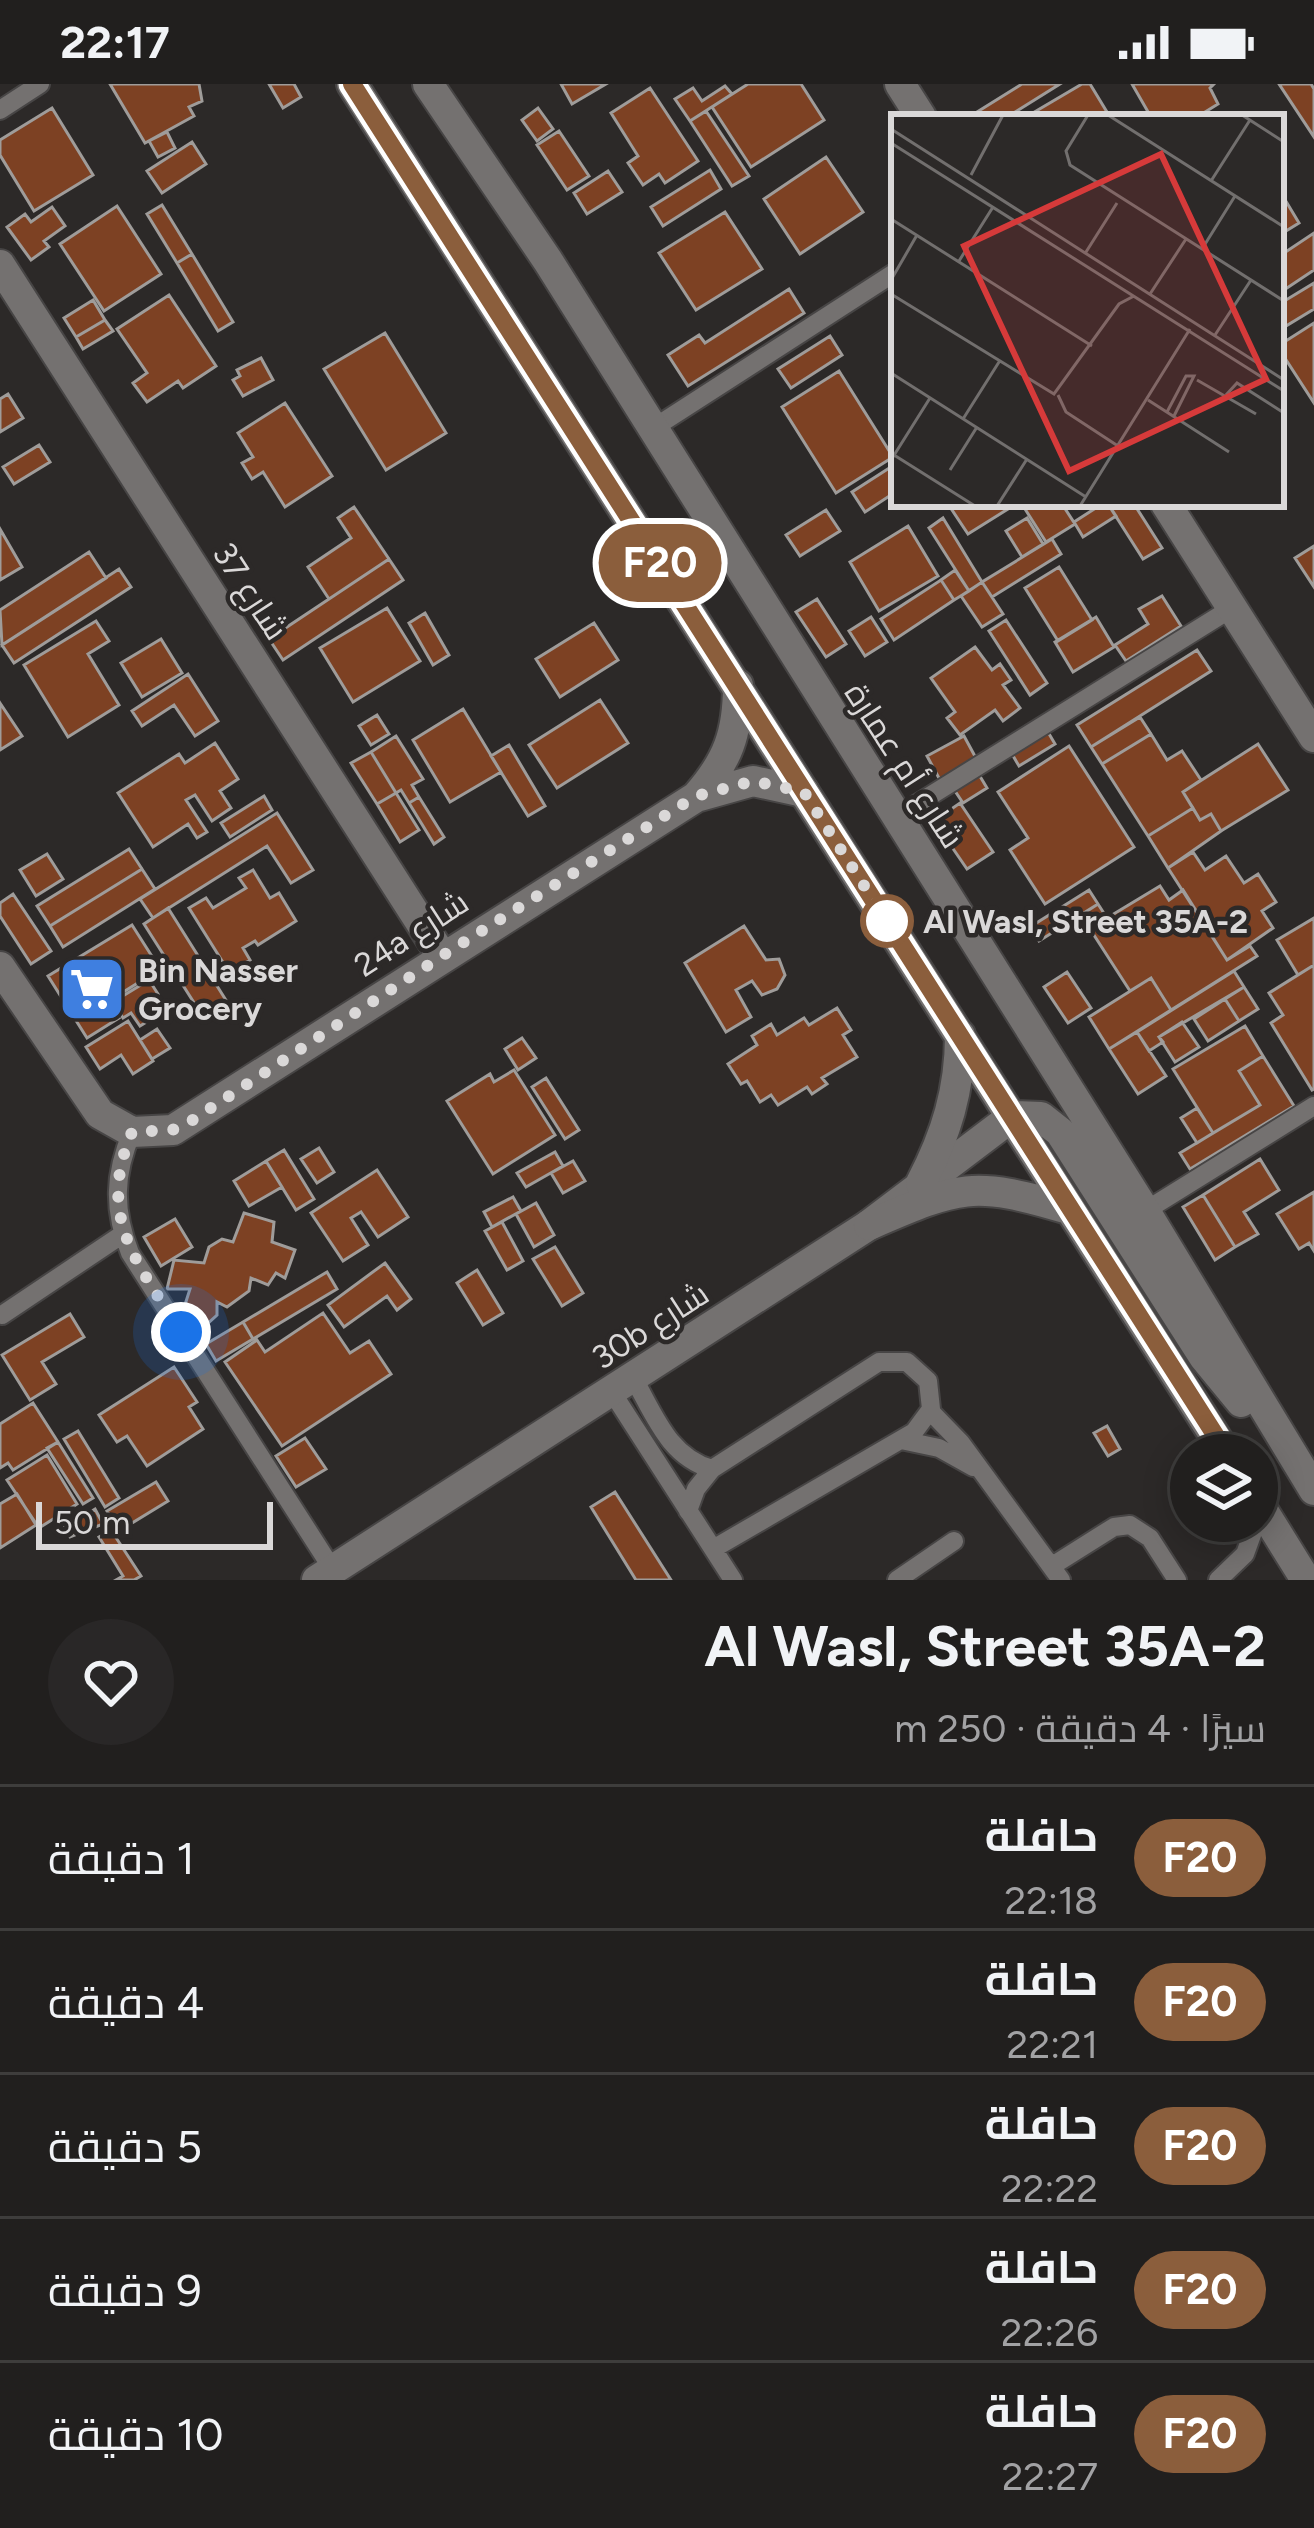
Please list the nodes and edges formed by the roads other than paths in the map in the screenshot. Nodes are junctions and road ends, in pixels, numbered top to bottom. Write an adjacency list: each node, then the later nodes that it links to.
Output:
1 (40, 84): 5 (lane)
2 (352, 84): 12 (street)
3 (428, 84): 9 (street, شارع أم عمارة)
4 (900, 84): 6 (street)
5 (0, 110)
6 (919, 114)
7 (0, 265): 18 (street, شارع 37)
8 (891, 275): 9 (lane)
9 (652, 429): 17 (street, شارع أم عمارة)
10 (1168, 507): 11 (street)
11 (1232, 608): 13 (street); 17 (lane)
12 (738, 685): 15 (street); 16 (street, 24a شارع)
13 (1304, 700): 14 (street)
14 (1314, 736)
15 (804, 792): 16 (street, 24a شارع); 20 (street)
16 (696, 796): 18 (street, 24a شارع)
17 (896, 817): 26 (street, شارع أم عمارة)
18 (442, 956): 23 (street, 24a شارع)
19 (0, 967): 23 (street)
20 (960, 1035): 22 (street); 24 (street)
21 (1314, 1106): 26 (lane)
22 (1013, 1116): 24 (street, 30b شارع); 25 (street); 34 (street)
23 (132, 1132): 28 (lane)
24 (920, 1183): 27 (street, 30b شارع)
25 (1068, 1209): 27 (street); 32 (street)
26 (1145, 1211): 34 (street, شارع أم عمارة)
27 (868, 1225): 30 (street, 30b شارع)
28 (123, 1234): 29 (lane); 44 (lane)
29 (2, 1315)
30 (623, 1386): 35 (lane); 38 (lane); 44 (street, 30b شارع)
31 (930, 1411): 33 (lane); 35 (lane); 36 (lane)
32 (1214, 1434)
33 (901, 1440): 36 (lane); 42 (lane)
34 (1280, 1440): 37 (street, شارع أم عمارة)
35 (712, 1469): 38 (lane)
36 (986, 1477): 43 (lane)
37 (1314, 1490)
38 (688, 1511): 42 (lane)
39 (954, 1540): 46 (lane)
40 (1278, 1540): 49 (street)
41 (1249, 1542): 48 (lane)
42 (713, 1550): 45 (lane)
43 (1057, 1573): 47 (lane)
44 (325, 1575)
45 (733, 1580)
46 (897, 1580)
47 (1177, 1580)
48 (1218, 1580)
49 (1306, 1580)

